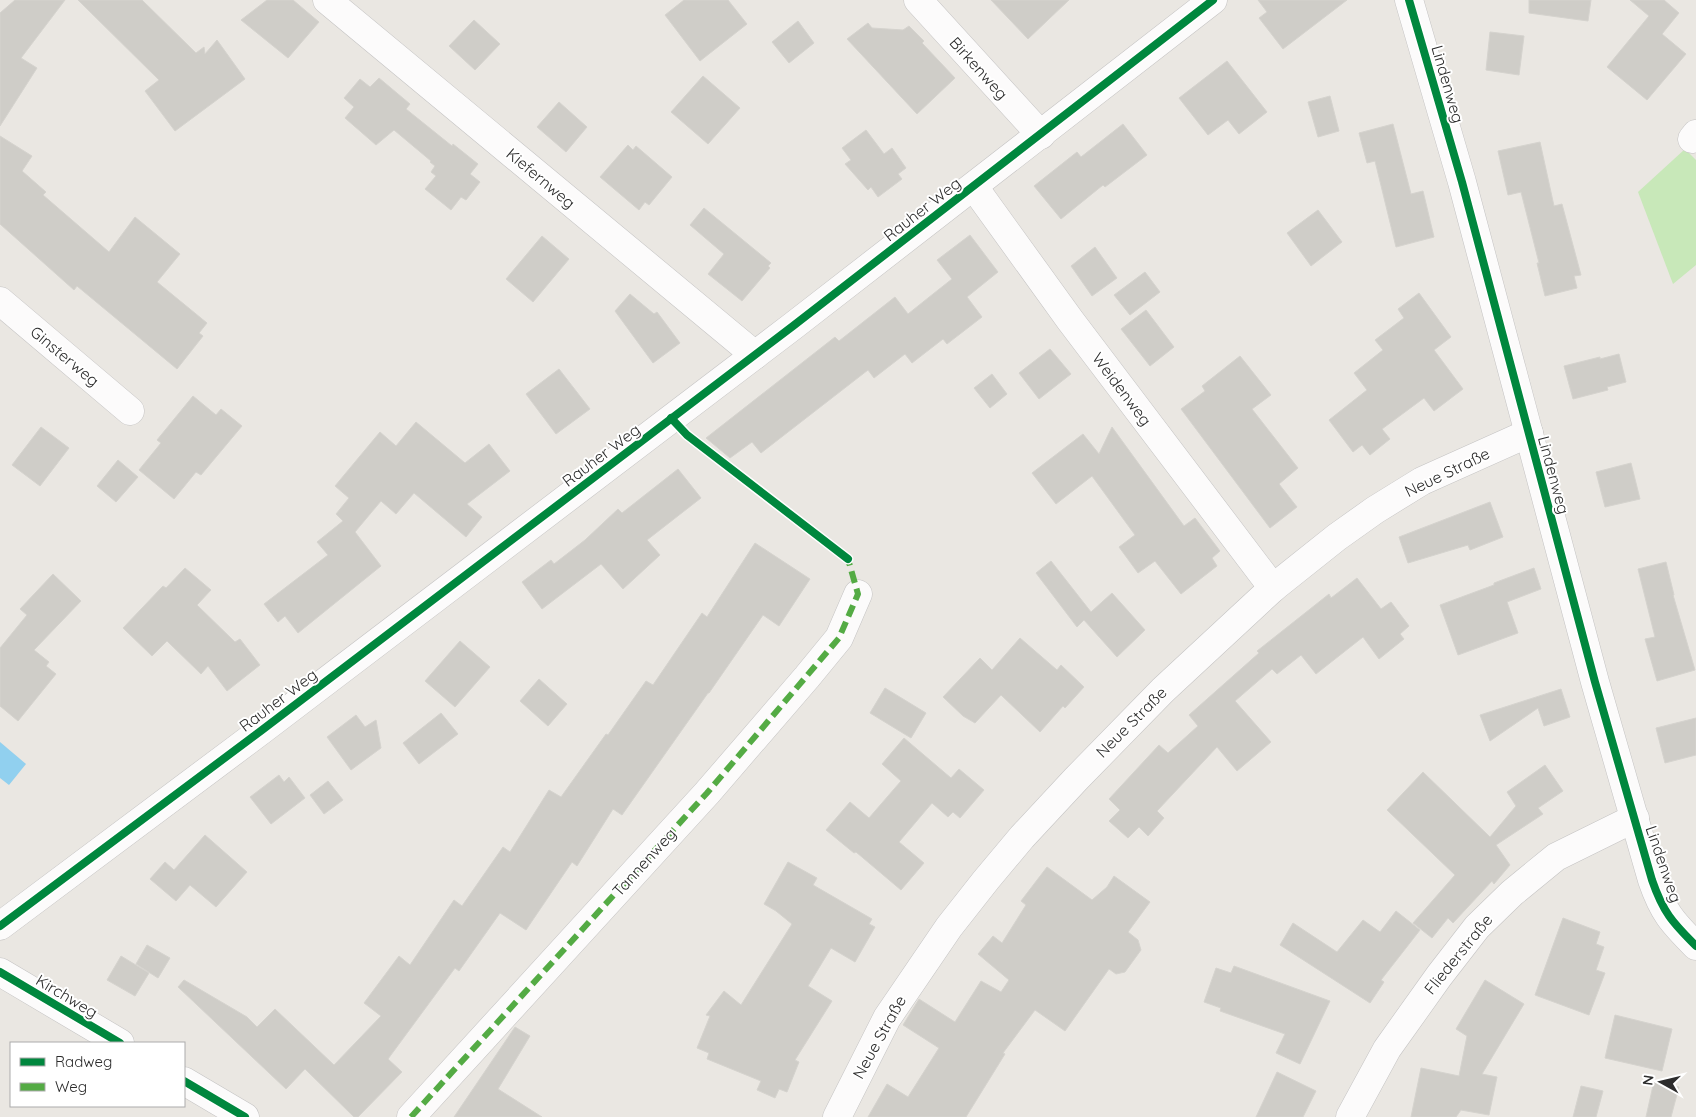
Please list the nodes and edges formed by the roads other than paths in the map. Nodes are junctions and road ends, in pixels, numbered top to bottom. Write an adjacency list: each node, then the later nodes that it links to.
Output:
1 (327, 0): 8 (street, Kiefernweg)
2 (918, 0): 5 (street, Birkenweg)
3 (1214, 0): 5 (street, Rauher Weg)
4 (1409, 0): 10 (street, Lindenweg)
5 (1041, 135): 6 (street, Rauher Weg)
6 (974, 187): 8 (street, Rauher Weg); 11 (street, Weidenweg)
7 (0, 301): 9 (street, Ginsterweg)
8 (755, 355): 14 (street, Rauher Weg)
9 (130, 411)
10 (1529, 433): 11 (street, Neue Straße); 13 (street, Lindenweg)
11 (1273, 588): 21 (street, Neue Straße)
12 (858, 594): 20 (street, Tannenweg)
13 (1634, 818): 15 (street, Lindenweg); 22 (street, Fliederstraße)
14 (0, 926)
15 (1696, 946)
16 (0, 972): 17 (street, Kirchweg)
17 (118, 1042)
18 (185, 1082): 19 (street)
19 (245, 1117)
20 (411, 1117)
21 (837, 1117)
22 (1350, 1117)

